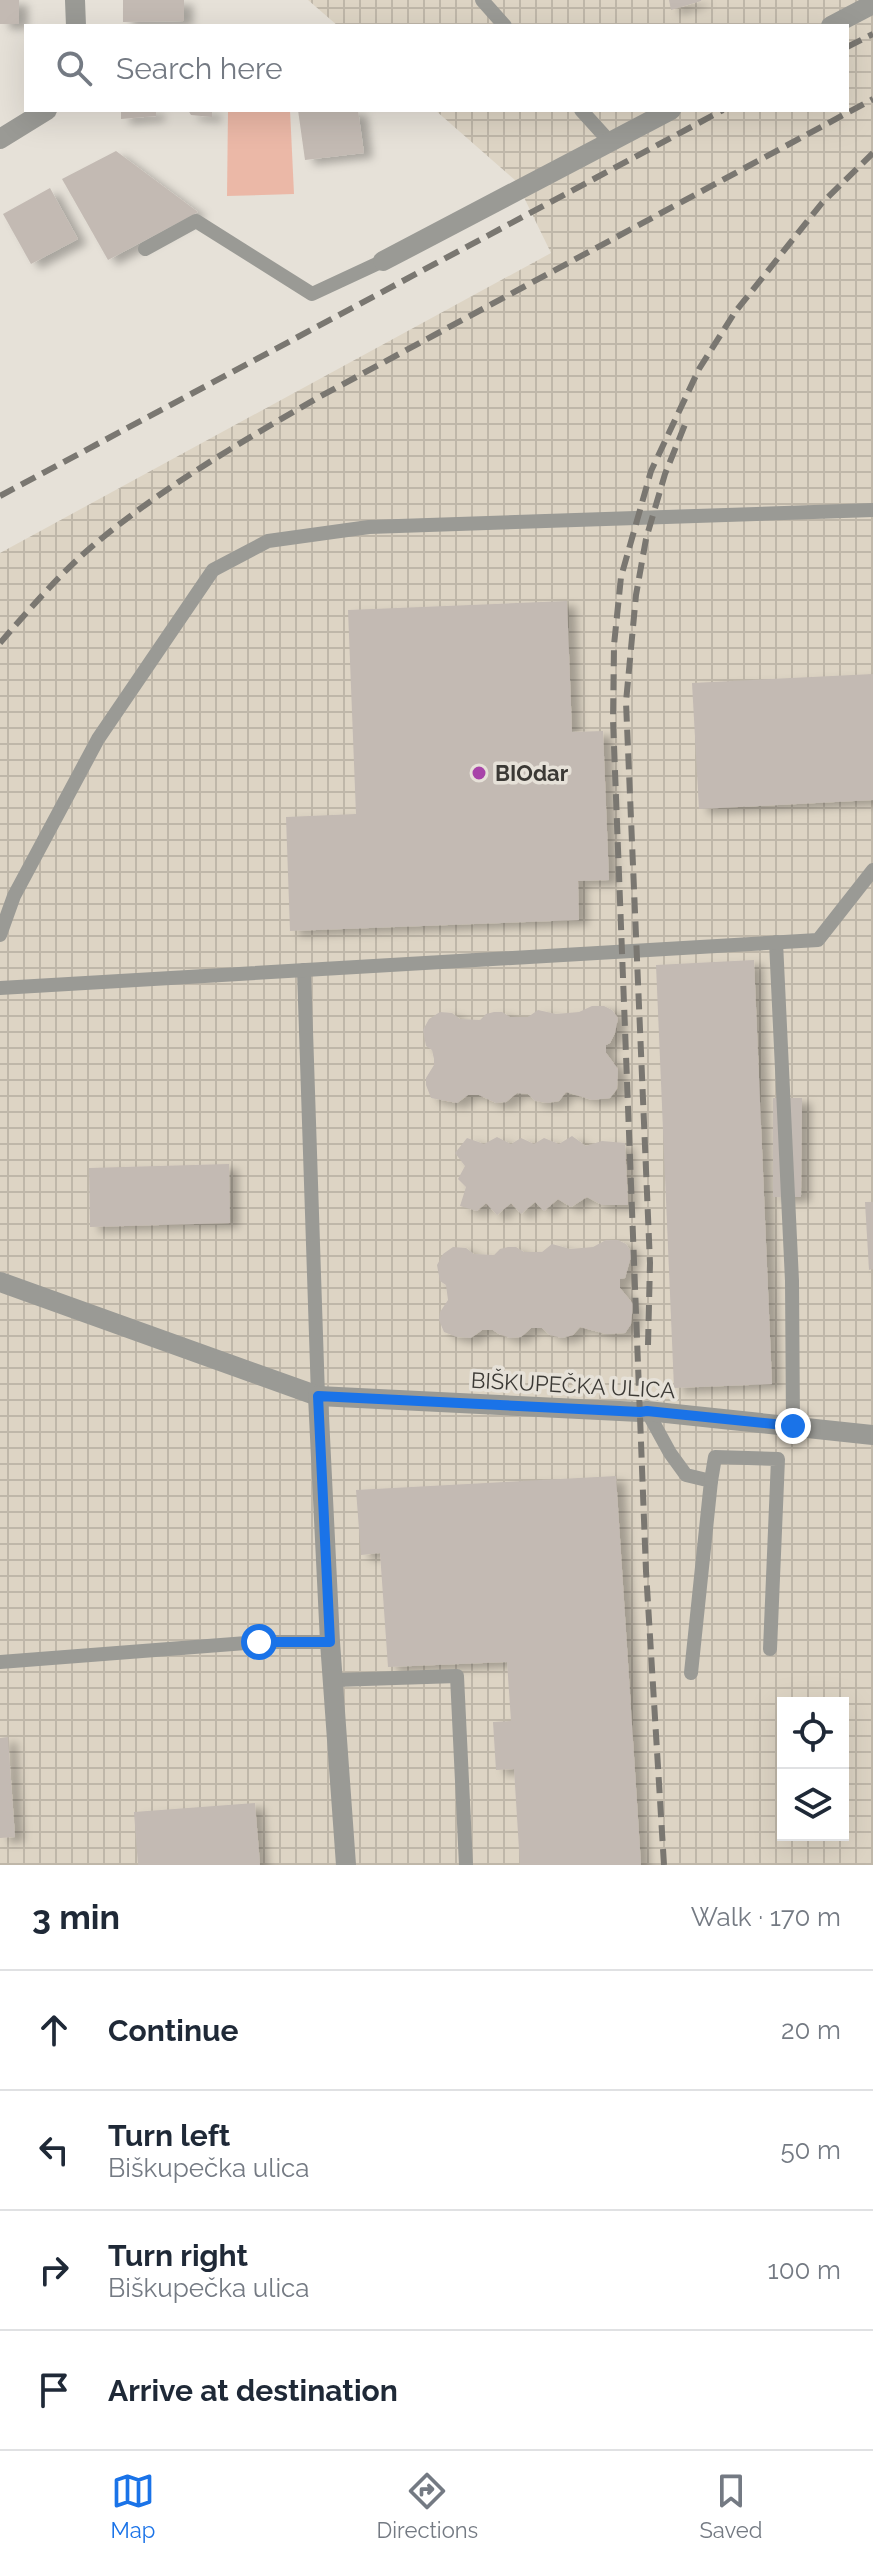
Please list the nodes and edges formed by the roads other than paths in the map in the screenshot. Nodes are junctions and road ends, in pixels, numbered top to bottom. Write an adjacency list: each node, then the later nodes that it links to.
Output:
1 (75, 0): 4 (street)
2 (482, 0): 5 (lane)
3 (873, 4): 6 (street)
4 (76, 24)
5 (503, 24)
6 (835, 24)
7 (44, 112): 10 (street)
8 (583, 112): 11 (lane)
9 (667, 112): 11 (street)
10 (0, 139)
11 (610, 142): 13 (street)
12 (145, 249): 13 (lane)
13 (383, 261)
14 (873, 510): 16 (lane)
15 (873, 870): 17 (lane)
16 (0, 935)
17 (776, 942): 18 (lane); 23 (lane)
18 (304, 970): 19 (lane); 21 (lane)
19 (0, 988)
20 (0, 1282): 21 (street, BIŠKUPEČKA ULICA)
21 (318, 1396): 22 (street, BIŠKUPEČKA ULICA); 26 (street)
22 (647, 1411): 23 (street, BIŠKUPEČKA ULICA); 25 (lane)
23 (793, 1426): 24 (street, BIŠKUPEČKA ULICA)
24 (873, 1435)
25 (711, 1481): 27 (lane); 29 (lane)
26 (330, 1642): 28 (lane); 30 (street)
27 (770, 1649)
28 (0, 1662)
29 (691, 1673)
30 (334, 1680): 31 (street); 32 (lane)
31 (346, 1865)
32 (466, 1865)

